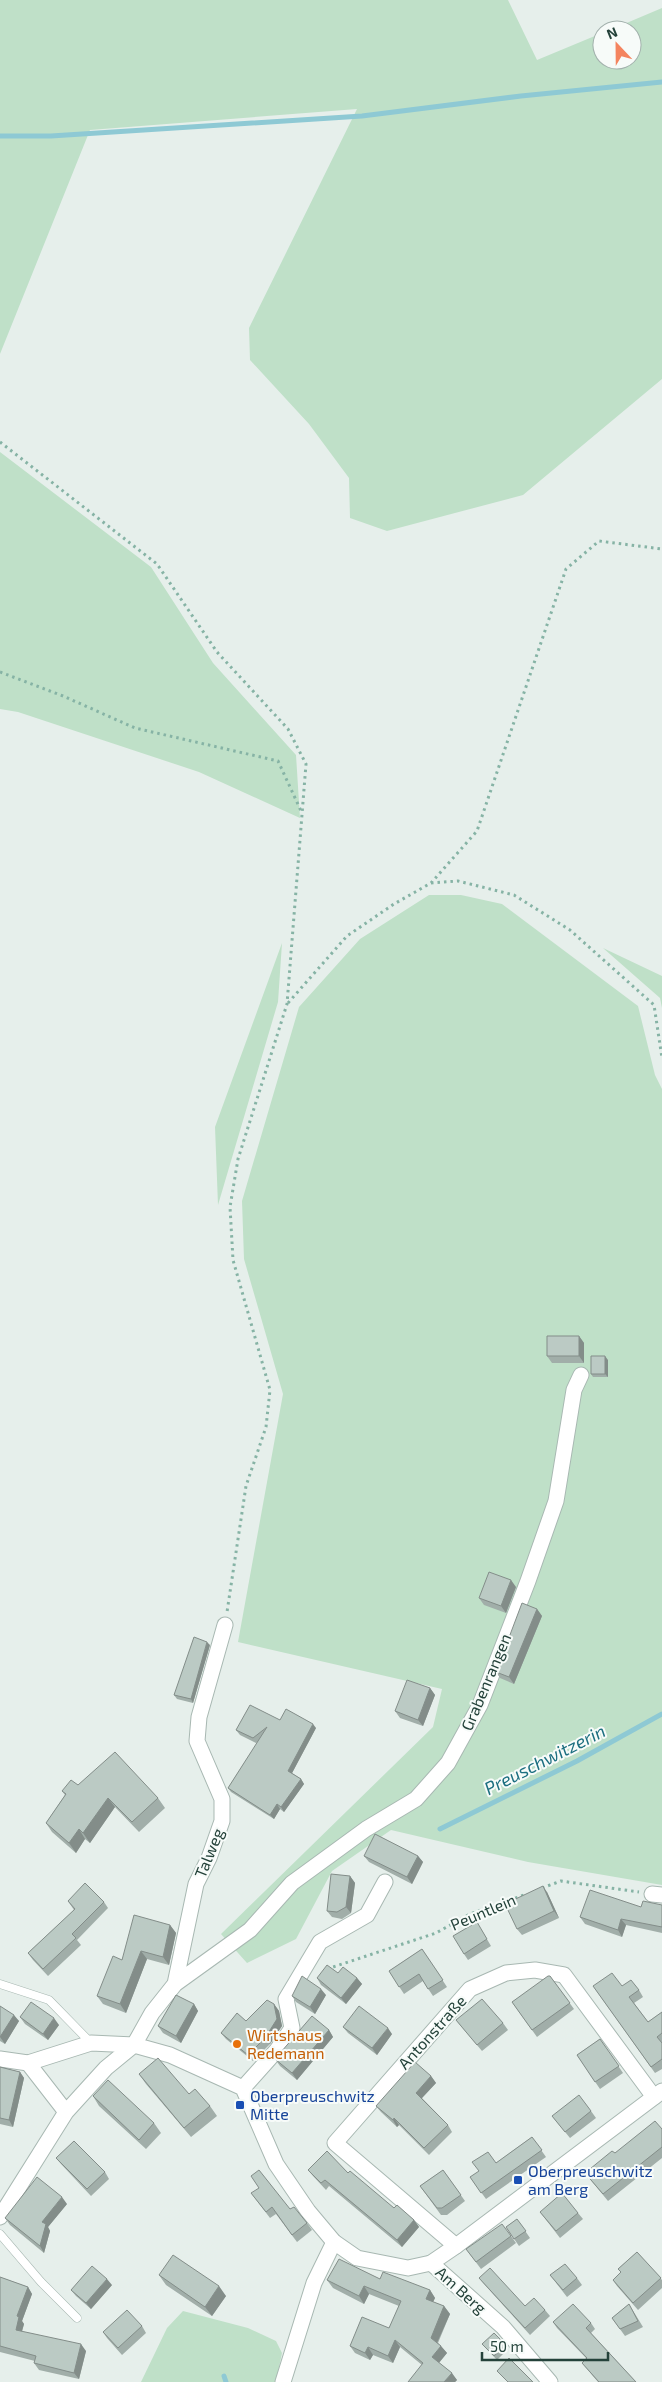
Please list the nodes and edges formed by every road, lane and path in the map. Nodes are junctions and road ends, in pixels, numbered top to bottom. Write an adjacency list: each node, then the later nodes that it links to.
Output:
1 (0, 442): 4 (path)
2 (662, 549): 5 (path)
3 (0, 672): 4 (path)
4 (302, 814): 6 (path)
5 (431, 884): 6 (path); 7 (path)
6 (287, 1004): 9 (path)
7 (662, 1058)
8 (581, 1375): 14 (street, Grabenrangen)
9 (225, 1625): 14 (street, Talweg)
10 (385, 1882): 12 (street)
11 (657, 1895): 12 (path, Peuntlein)
12 (307, 1965): 19 (street)
13 (0, 1984): 15 (lane)
14 (175, 1984): 16 (street, Talweg)
15 (91, 2043): 16 (street); 18 (street)
16 (134, 2045): 19 (street); 21 (street)
17 (0, 2059): 18 (street)
18 (28, 2063): 21 (street)
19 (243, 2088): 24 (street)
20 (658, 2094): 25 (street); 25 (street, Antonstraße)
21 (66, 2112): 22 (street)
22 (0, 2217)
23 (0, 2234): 27 (lane)
24 (334, 2242): 26 (street); 28 (street)
25 (456, 2246): 26 (street)
26 (432, 2264): 29 (street, Am Berg)
27 (77, 2318)
28 (283, 2382)
29 (550, 2382)

